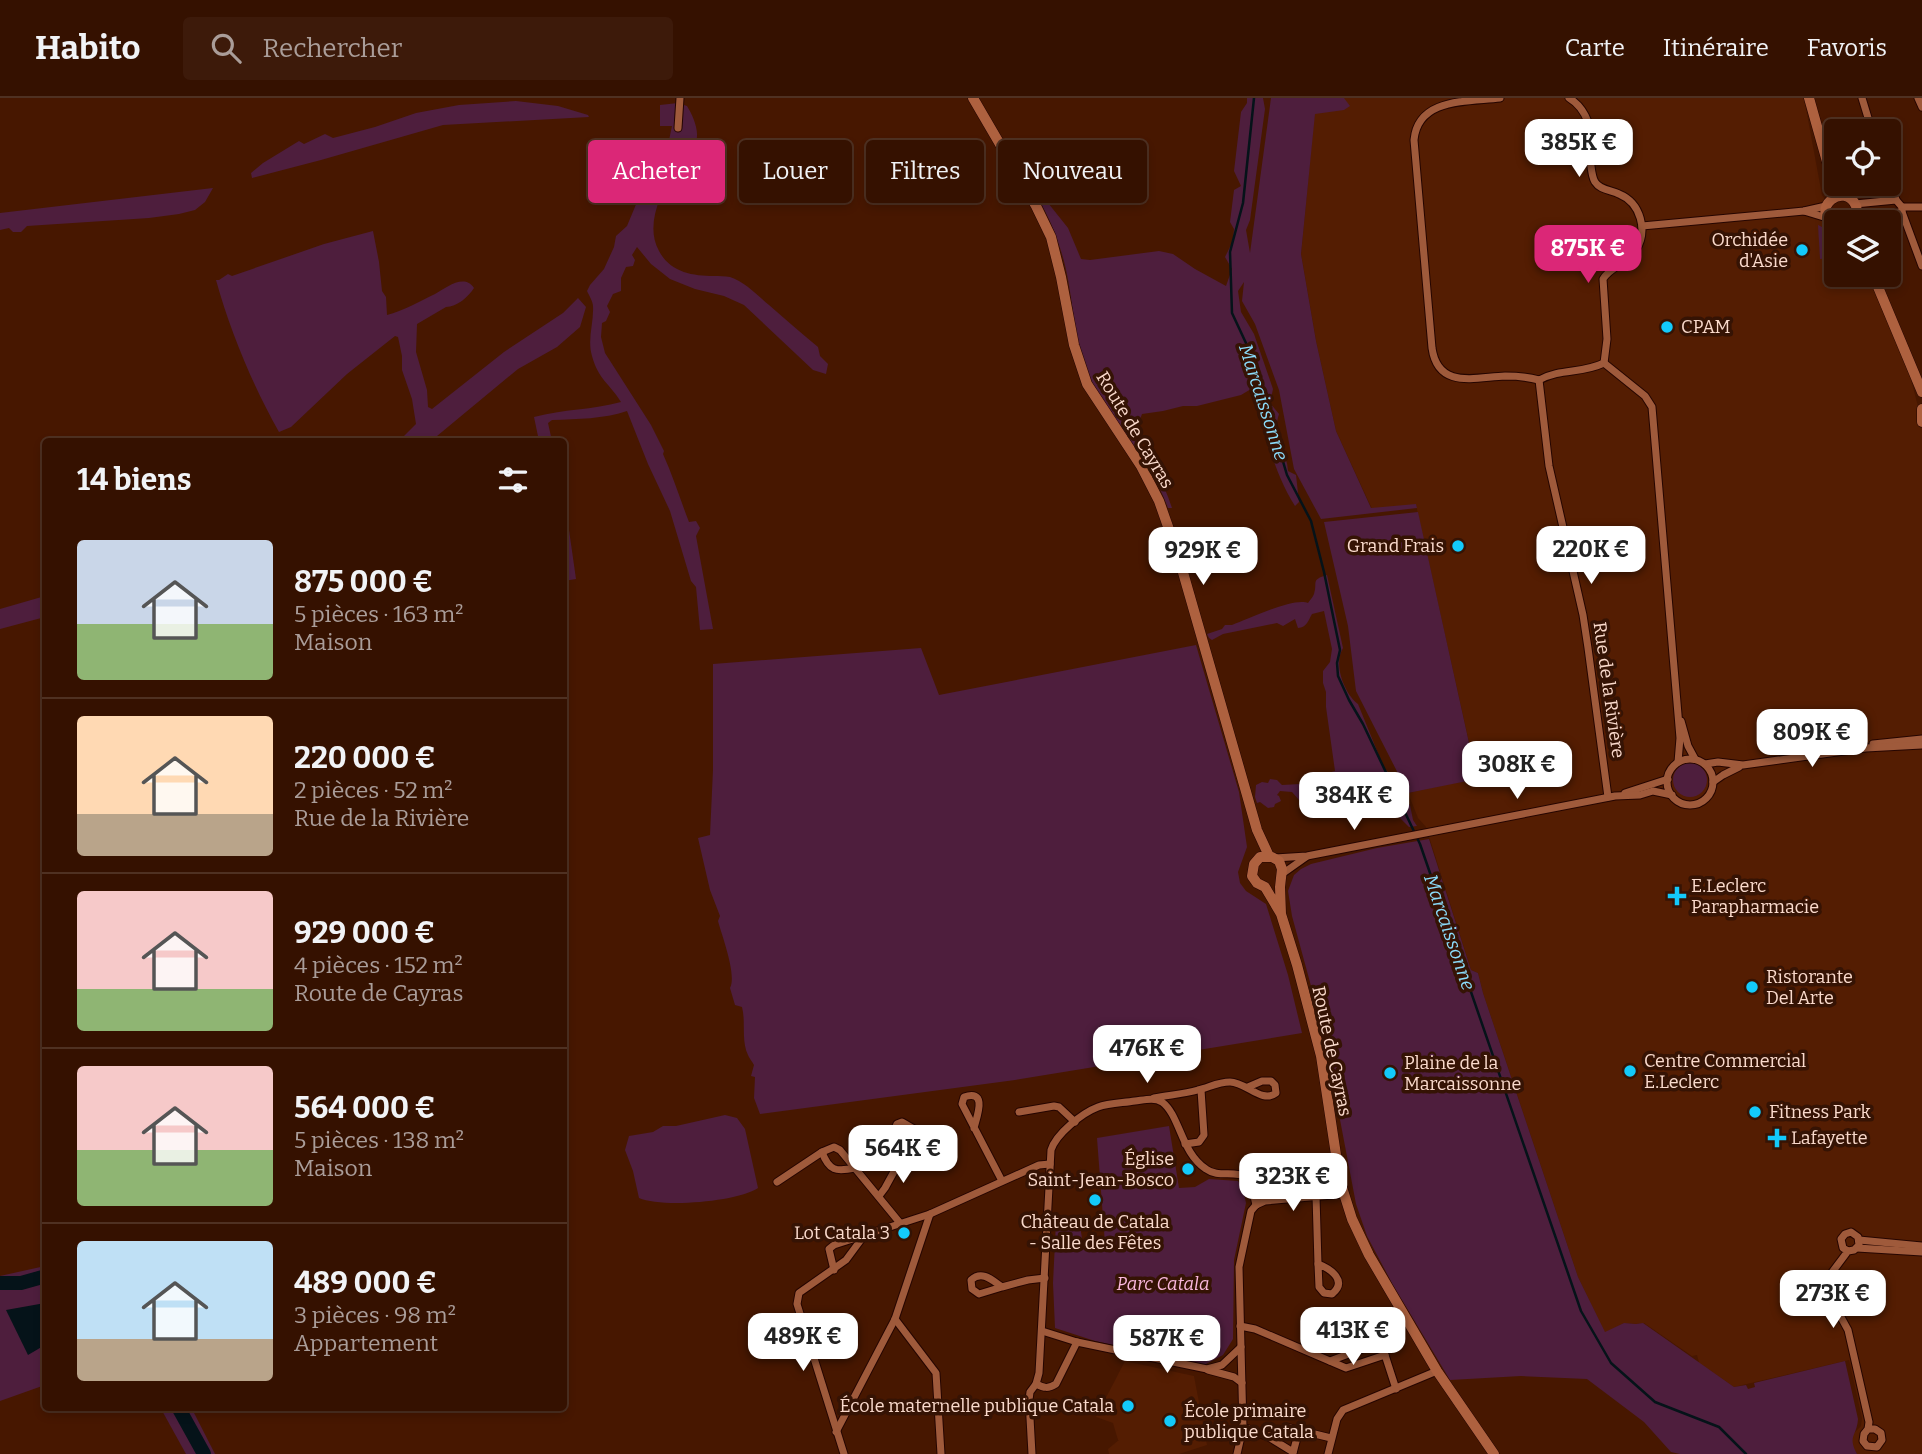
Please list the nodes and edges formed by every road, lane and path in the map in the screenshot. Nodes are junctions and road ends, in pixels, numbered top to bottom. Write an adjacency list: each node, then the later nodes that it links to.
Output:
1 (680, 98): 10 (street)
2 (973, 98): 45 (street, Route de Cayras)
3 (1500, 98): 29 (street)
4 (1569, 98): 25 (street)
5 (1809, 98): 11 (street)
6 (1862, 98): 9 (street)
7 (1918, 98): 8 (street)
8 (1922, 107)
9 (1868, 119)
10 (678, 128)
11 (1824, 151)
12 (1831, 196): 16 (street)
13 (1844, 196): 16 (street); 20 (street)
14 (1895, 196): 15 (street)
15 (1896, 200): 18 (street); 21 (street)
16 (1830, 202): 19 (street); 23 (street)
17 (1922, 206): 18 (street)
18 (1902, 209): 22 (street); 26 (street)
19 (1828, 210)
20 (1854, 210)
21 (1867, 210)
22 (1893, 210)
23 (1804, 211): 24 (street); 25 (street)
24 (1824, 217)
25 (1642, 226): 28 (street)
26 (1922, 266)
27 (1878, 287): 30 (street)
28 (1604, 363): 29 (street); 33 (street)
29 (1539, 380): 44 (street, Rue de la Rivière)
30 (1922, 392)
31 (1922, 410): 32 (street)
32 (1922, 422)
33 (1676, 703): 37 (street); 38 (street)
34 (1922, 739): 36 (street)
35 (1922, 745): 36 (street)
36 (1866, 748): 40 (street)
37 (1695, 759): 38 (street); 39 (street)
38 (1678, 762): 41 (street)
39 (1705, 764): 40 (street); 42 (street)
40 (1743, 765): 42 (street)
41 (1668, 779): 43 (street); 44 (street)
42 (1713, 782): 43 (street)
43 (1672, 795): 44 (street)
44 (1611, 797): 46 (street)
45 (1257, 831): 47 (street, Route de Cayras); 48 (street, Route de Cayras)
46 (1307, 856): 47 (street); 49 (street)
47 (1272, 857): 48 (street); 49 (street, Route de Cayras)
48 (1254, 864): 50 (street, Route de Cayras)
49 (1281, 877): 50 (street); 51 (street, Route de Cayras)
50 (1265, 887): 51 (street, Route de Cayras)
51 (1281, 914): 63 (street, Route de Cayras)
52 (1248, 1087): 53 (street)
53 (1202, 1090): 54 (street); 58 (street)
54 (1150, 1099): 56 (street); 58 (street)
55 (1019, 1112): 56 (street)
56 (1075, 1122): 61 (street)
57 (974, 1128): 66 (street)
58 (1185, 1143): 65 (street)
59 (822, 1152): 62 (street); 62 (street); 67 (street)
60 (902, 1157): 69 (street)
61 (1050, 1164): 66 (street); 80 (street)
62 (855, 1168): 69 (street)
63 (1338, 1170): 64 (street); 68 (street, Route de Cayras)
64 (1263, 1173): 65 (street); 71 (street)
65 (1247, 1177): 71 (street)
66 (1002, 1181): 72 (street)
67 (777, 1182)
68 (1343, 1194): 70 (street); 90 (street, Route de Cayras)
69 (879, 1196): 73 (street)
70 (1316, 1196): 71 (street); 78 (street)
71 (1256, 1205): 83 (street)
72 (930, 1214): 73 (street); 82 (street)
73 (900, 1223): 74 (street)
74 (864, 1236): 79 (street); 79 (street)
75 (1855, 1246): 76 (street); 77 (street); 95 (street)
76 (1922, 1246)
77 (1922, 1252)
78 (1318, 1264)
79 (834, 1269): 97 (street)
80 (1045, 1278): 81 (street); 84 (street)
81 (1002, 1287)
82 (895, 1319): 97 (street); 103 (street)
83 (1240, 1326): 86 (street); 88 (street)
84 (1042, 1331): 85 (street); 92 (street)
85 (1077, 1342): 89 (street); 92 (street)
86 (1241, 1346): 89 (street); 91 (street)
87 (1385, 1354): 88 (street); 88 (street); 93 (street)
88 (1329, 1361)
89 (1207, 1369): 91 (street)
90 (1440, 1376): 93 (street); 107 (street, Route de Cayras)
91 (1242, 1383): 94 (street)
92 (1036, 1384): 104 (street)
93 (1396, 1389): 99 (street)
94 (1243, 1428): 98 (street); 105 (street)
95 (1868, 1429): 100 (street); 100 (street)
96 (1299, 1430): 98 (street); 99 (street); 101 (street)
97 (836, 1432): 102 (street)
98 (1265, 1435): 101 (street)
99 (1331, 1438): 106 (street)
100 (1879, 1450)
101 (1293, 1453)
102 (844, 1454)
103 (941, 1454)
104 (1032, 1454)
105 (1237, 1454)
106 (1328, 1454)
107 (1494, 1454)

